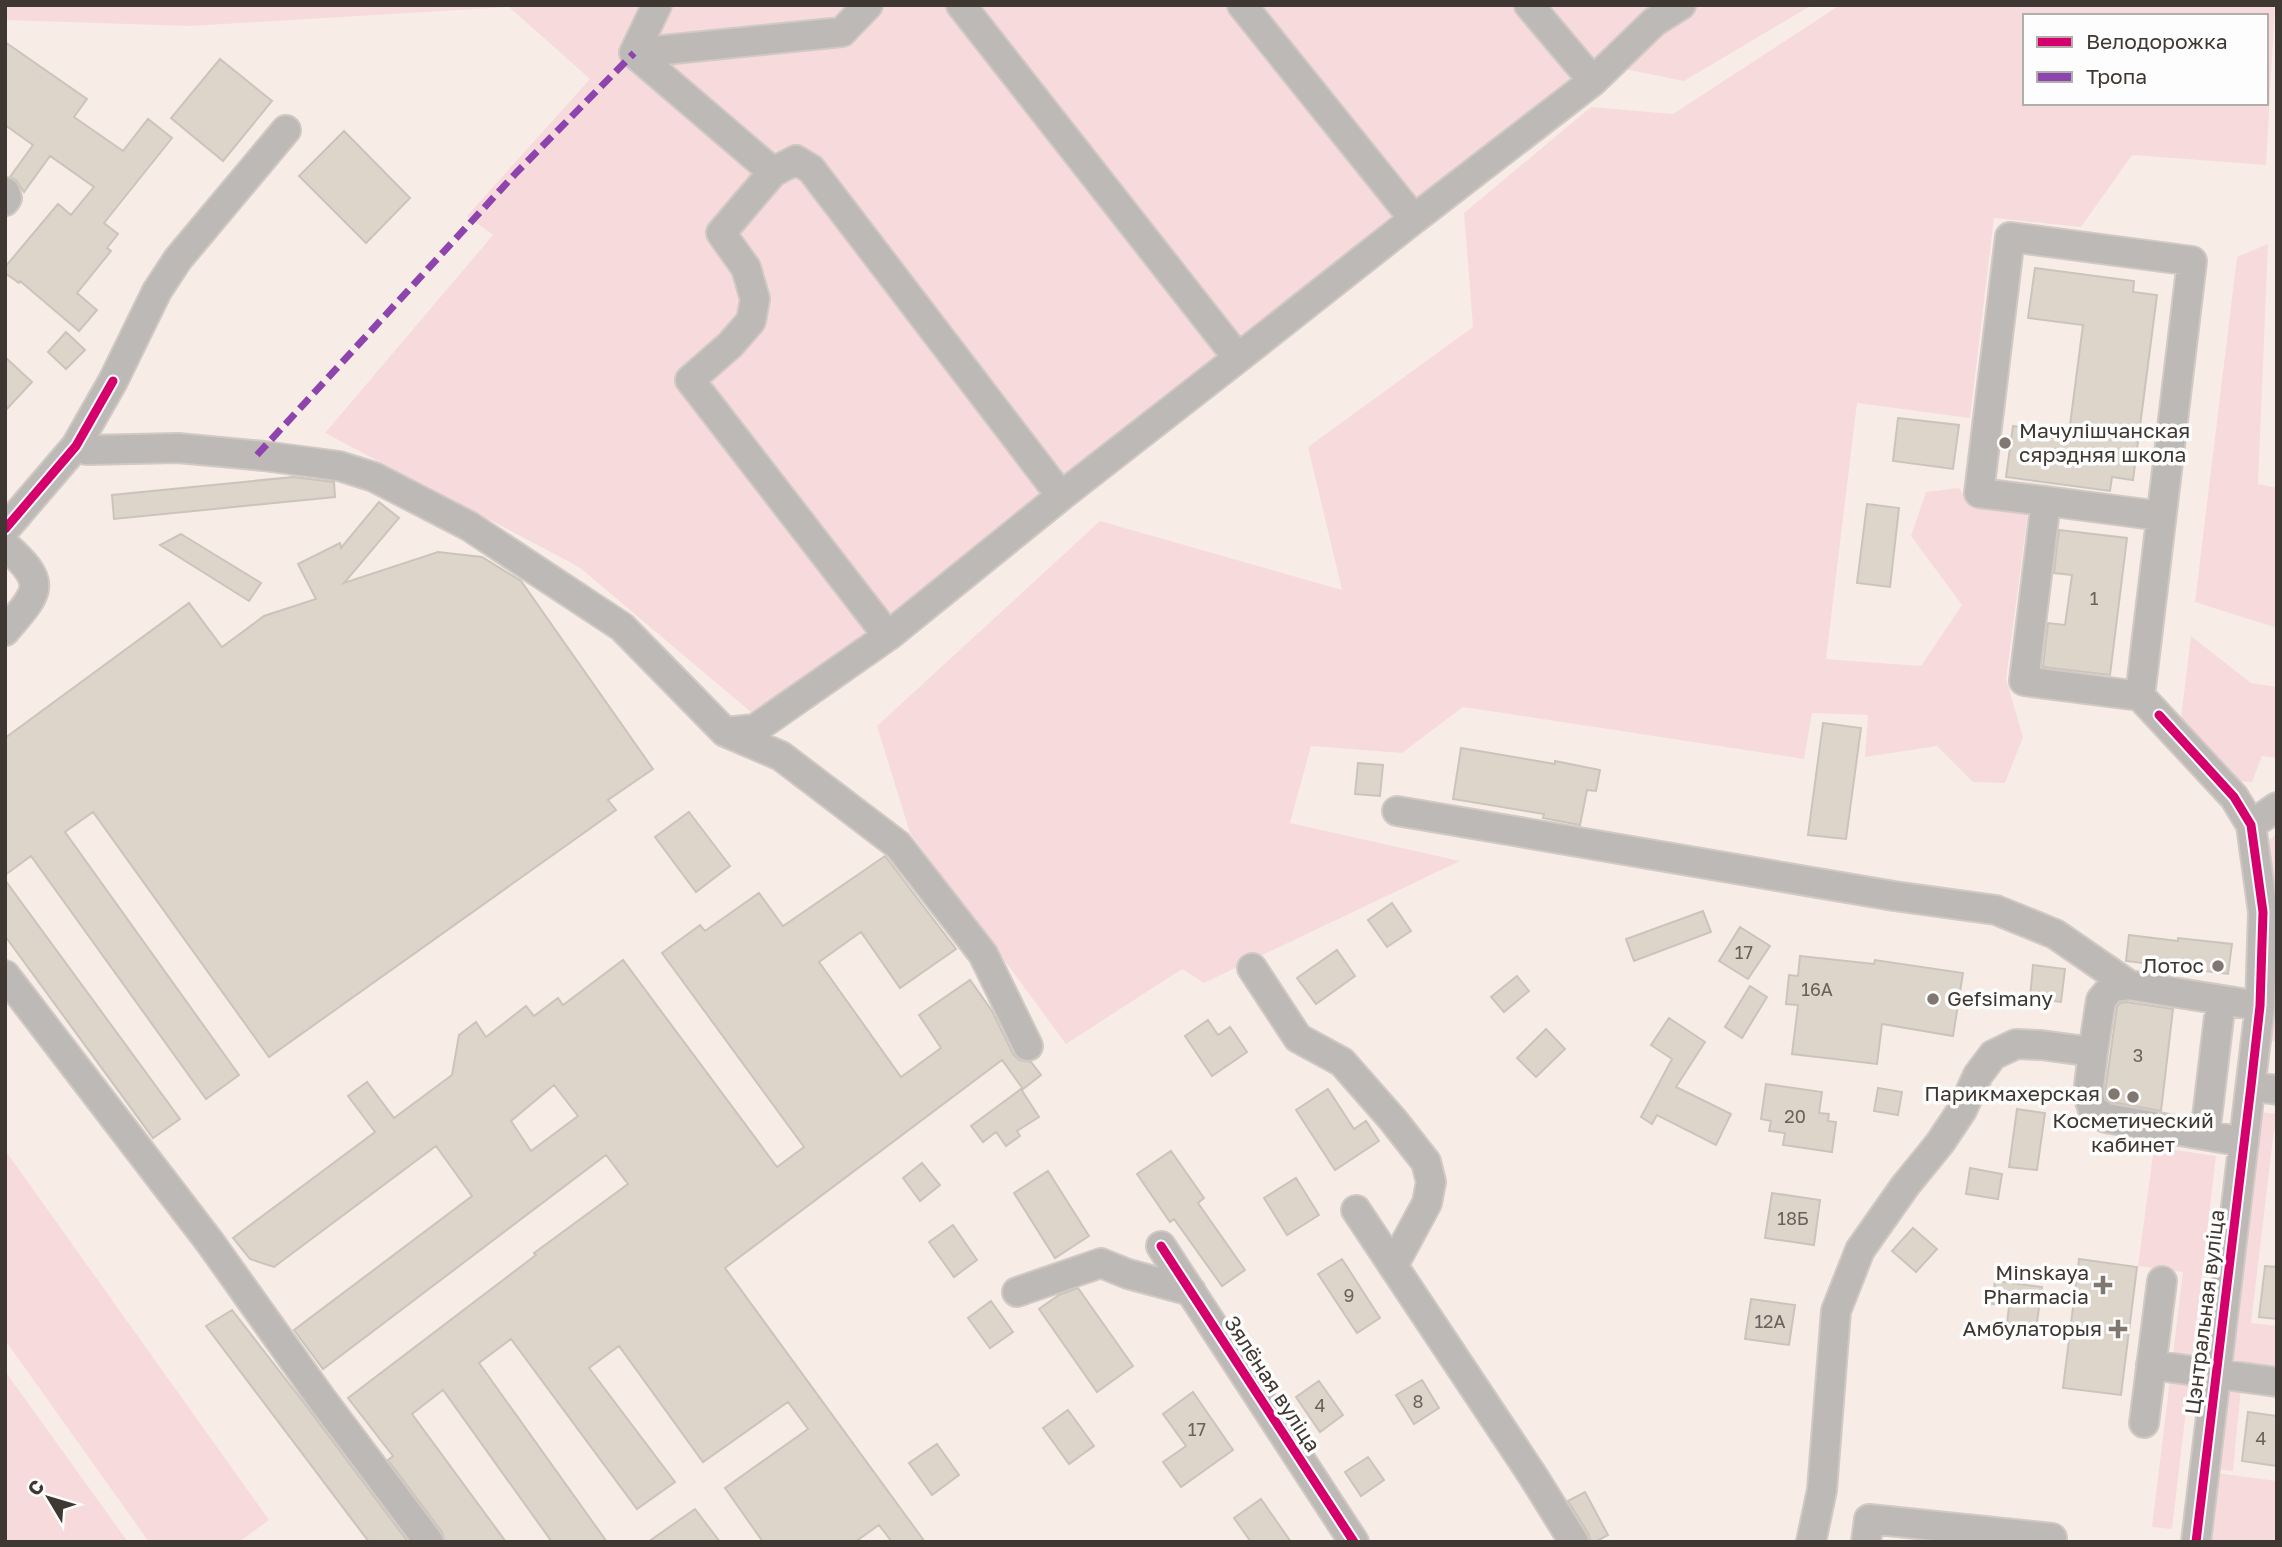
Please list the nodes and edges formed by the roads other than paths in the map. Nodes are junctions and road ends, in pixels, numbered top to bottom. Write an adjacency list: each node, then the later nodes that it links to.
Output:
1 (657, 5): 7 (street)
2 (868, 5): 7 (street)
3 (961, 5): 14 (street)
4 (1242, 5): 13 (street)
5 (1529, 5): 8 (street)
6 (1681, 5): 8 (street)
7 (634, 53): 10 (street)
8 (1593, 81): 13 (street)
9 (286, 130): 15 (street)
10 (773, 173): 16 (street); 22 (street)
11 (5, 192): 12 (street)
12 (5, 201)
13 (1415, 219): 14 (street)
14 (1238, 358): 16 (street)
15 (76, 446): 19 (street); 24 (street)
16 (1061, 496): 22 (street)
17 (2046, 501): 18 (street); 18 (street); 23 (street)
18 (2161, 516): 23 (street)
19 (5, 529)
20 (5, 545): 21 (street)
21 (5, 631)
22 (888, 636): 24 (street)
23 (2150, 706): 27 (street)
24 (725, 732): 33 (street)
25 (2277, 807): 27 (street)
26 (1397, 811): 30 (street)
27 (2250, 825): 32 (street, Цэнтральная вуліца)
28 (1252, 968): 40 (street)
29 (5, 975): 48 (street)
30 (2129, 985): 31 (street); 34 (street)
31 (2221, 1000): 32 (street); 36 (street)
32 (2260, 1006): 35 (street, Цэнтральная вуліца)
33 (1028, 1046)
34 (2093, 1052): 36 (street); 51 (street)
35 (2264, 1088): 37 (street, Цэнтральная вуліца)
36 (2205, 1135): 37 (street)
37 (2244, 1142): 45 (street, Цэнтральная вуліца)
38 (1356, 1210): 40 (street)
39 (1161, 1246): 43 (street, Зялёная вуліца)
40 (1393, 1266): 50 (street)
41 (2162, 1281): 44 (street)
42 (1017, 1292): 43 (street)
43 (1191, 1292): 49 (street, Зялёная вуліца)
44 (2151, 1365): 45 (street); 47 (street)
45 (2216, 1374): 46 (street); 54 (street, Цэнтральная вуліца)
46 (2277, 1382)
47 (2144, 1423)
48 (429, 1542)
49 (1354, 1542)
50 (1574, 1542)
51 (1811, 1542)
52 (1866, 1542): 53 (street)
53 (2052, 1542)
54 (2196, 1542)

